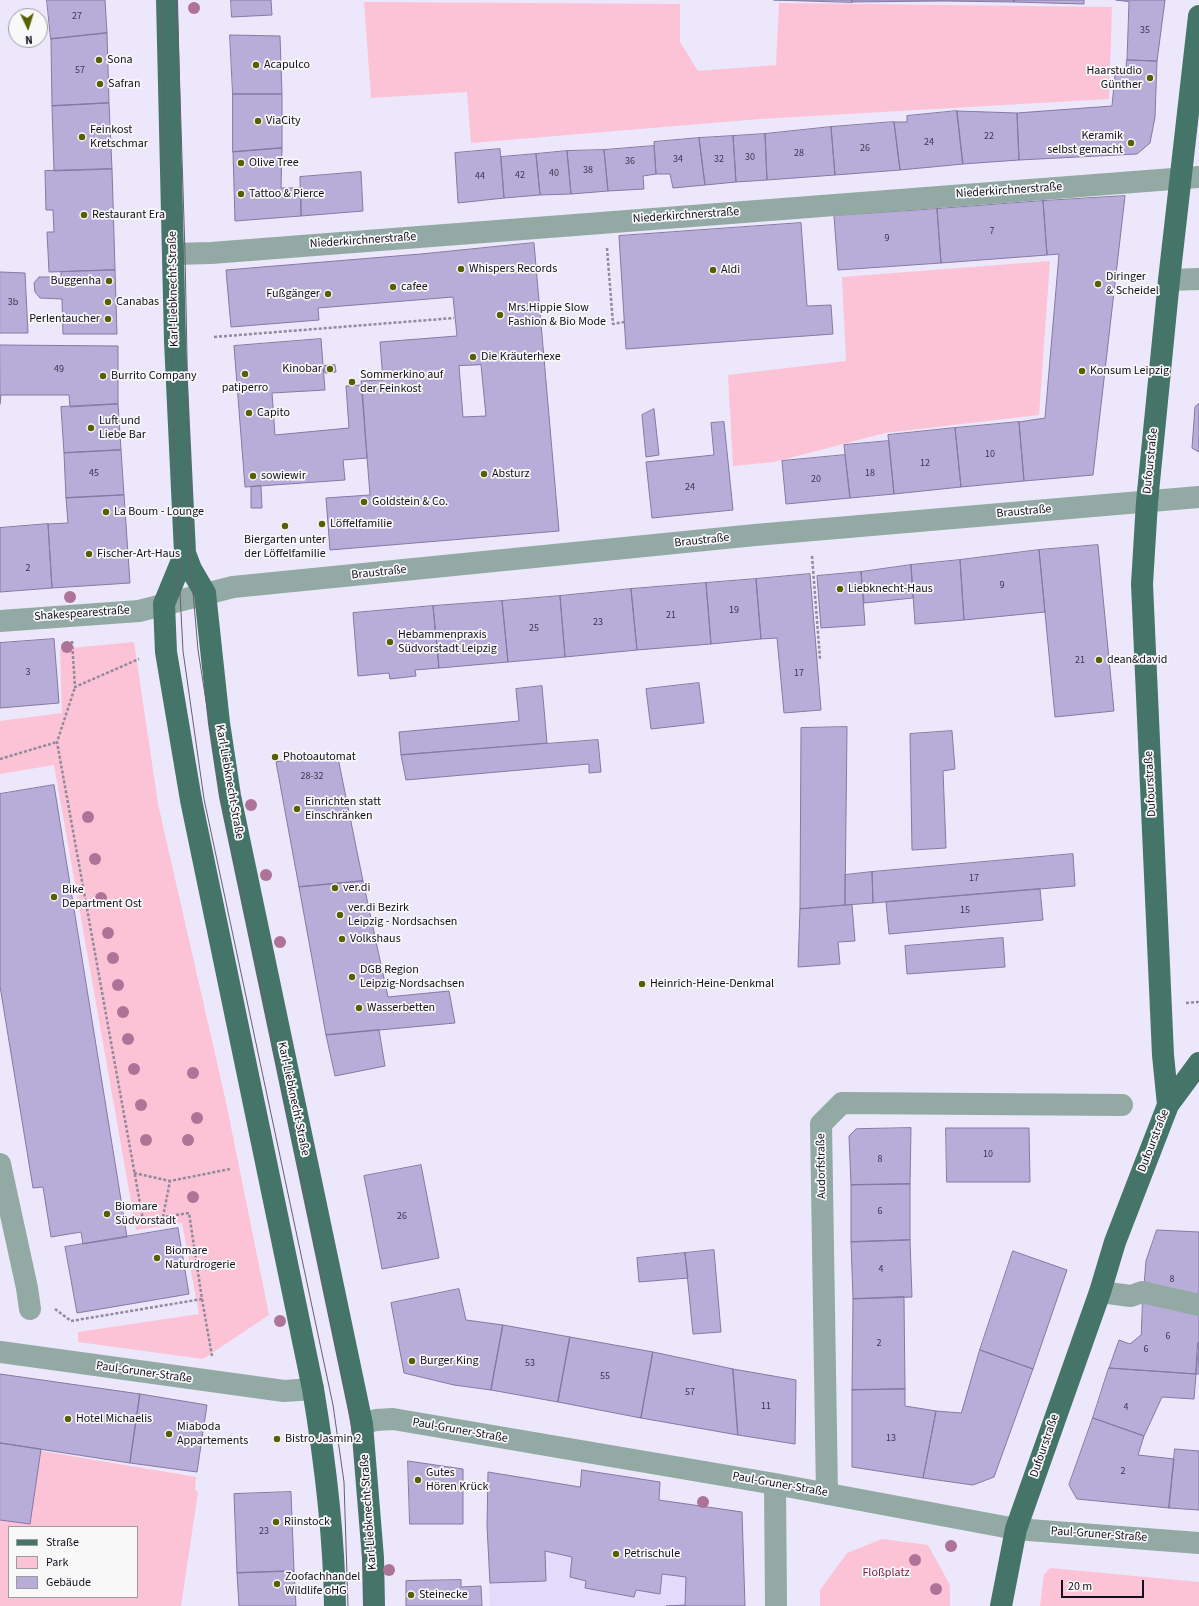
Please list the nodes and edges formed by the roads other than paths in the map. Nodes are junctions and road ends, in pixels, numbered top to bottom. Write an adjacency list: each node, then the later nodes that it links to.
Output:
1 (167, 0): 4 (main road, Karl-Liebknecht-Straße)
2 (1199, 16): 3 (main road, Dufourstraße)
3 (1190, 177): 4 (street, Niederkirchnerstraße); 6 (main road, Dufourstraße)
4 (174, 254): 9 (main road, Karl-Liebknecht-Straße)
5 (1199, 278): 6 (street)
6 (1169, 280): 8 (main road, Dufourstraße)
7 (1199, 497): 8 (street, Braustraße)
8 (1146, 502): 10 (street, Braustraße); 15 (main road, Dufourstraße)
9 (184, 553): 10 (main road, Karl-Liebknecht-Straße); 11 (main road, Karl-Liebknecht-Straße)
10 (205, 593): 11 (street); 22 (main road, Karl-Liebknecht-Straße)
11 (164, 604): 12 (street, Shakespearestraße); 21 (main road, Karl-Liebknecht-Straße)
12 (0, 620)
13 (1199, 1063): 15 (main road)
14 (1122, 1105): 24 (street, Audorfstraße)
15 (1168, 1105): 17 (main road, Dufourstraße)
16 (0, 1164): 18 (street)
17 (1100, 1292): 19 (street); 25 (main road, Dufourstraße)
18 (28, 1298)
19 (1199, 1305)
20 (0, 1352): 21 (street, Paul-Gruner-Straße)
21 (313, 1389): 27 (main road, Karl-Liebknecht-Straße)
22 (362, 1424): 23 (street, Paul-Gruner-Straße); 28 (main road, Karl-Liebknecht-Straße)
23 (775, 1484): 24 (street, Paul-Gruner-Straße); 29 (street)
24 (827, 1494): 25 (street, Paul-Gruner-Straße)
25 (1016, 1529): 26 (street, Paul-Gruner-Straße); 30 (main road)
26 (1199, 1543)
27 (335, 1606)
28 (374, 1606)
29 (776, 1606)
30 (1001, 1606)

